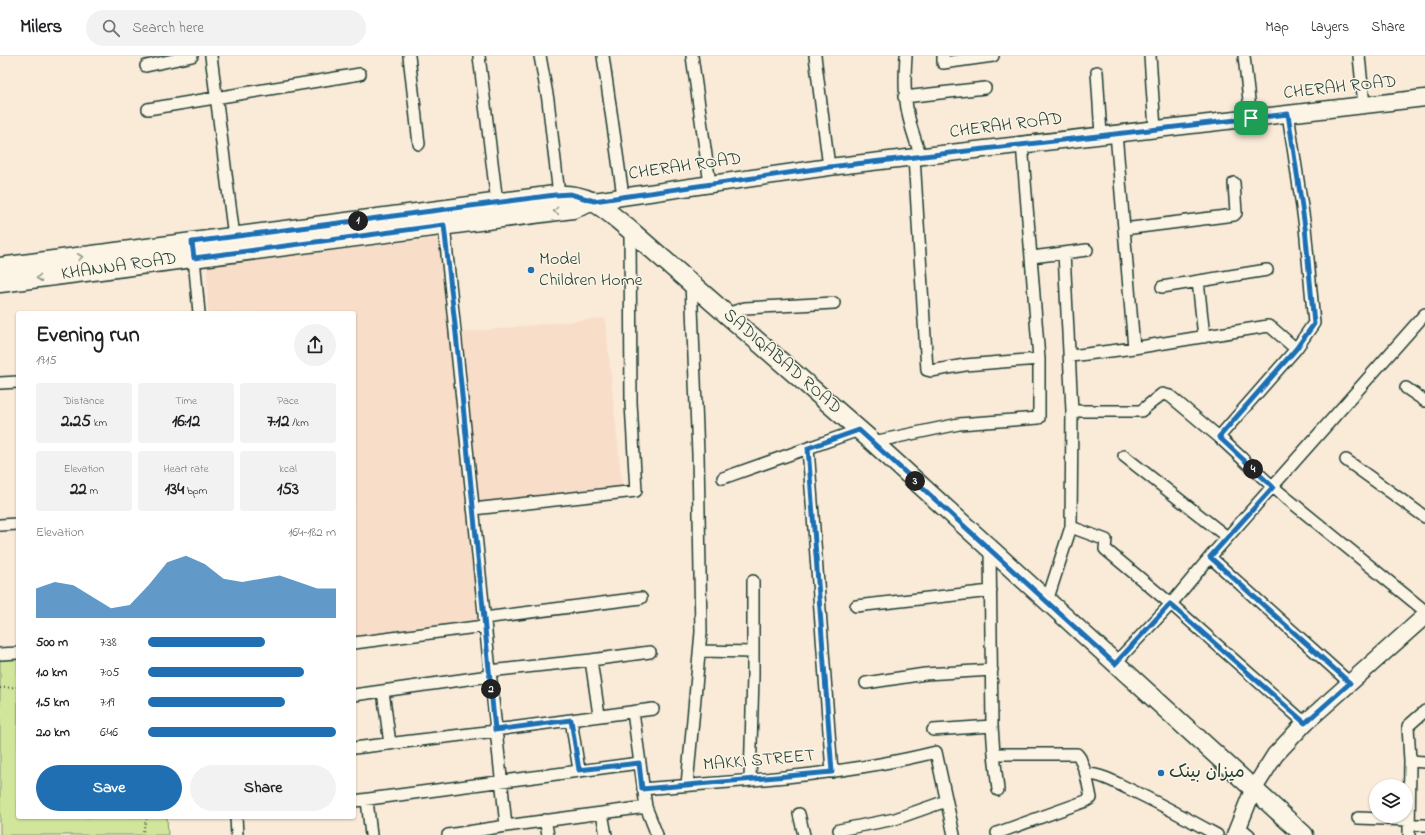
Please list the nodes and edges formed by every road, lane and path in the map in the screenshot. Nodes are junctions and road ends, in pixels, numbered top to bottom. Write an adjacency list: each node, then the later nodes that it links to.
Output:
1 (192, 56): 15 (street)
2 (211, 56): 21 (street)
3 (409, 56): 29 (street)
4 (479, 56): 38 (street)
5 (540, 56): 35 (street)
6 (603, 56): 36 (street)
7 (692, 56): 34 (street)
8 (815, 56): 32 (street)
9 (906, 56): 20 (street)
10 (943, 56): 11 (street)
11 (993, 56)
12 (1150, 56): 27 (street)
13 (1244, 56): 26 (street)
14 (1358, 56): 23 (street)
15 (172, 58): 16 (street)
16 (146, 66)
17 (1097, 72): 28 (street)
18 (360, 74): 21 (street)
19 (985, 88): 20 (street)
20 (904, 97): 31 (street)
21 (216, 98): 24 (street); 42 (street)
22 (1425, 98): 23 (street, CHERAH ROAD)
23 (1364, 105): 25 (street, CHERAH ROAD)
24 (148, 109)
25 (1288, 114): 26 (street, CHERAH ROAD); 59 (street)
26 (1251, 118): 27 (street, CHERAH ROAD)
27 (1155, 129): 28 (street, CHERAH ROAD)
28 (1108, 134): 30 (street, CHERAH ROAD); 40 (street)
29 (419, 144)
30 (1022, 144): 31 (street, CHERAH ROAD); 46 (street)
31 (917, 157): 32 (street, CHERAH ROAD); 61 (street)
32 (829, 167): 34 (street, CHERAH ROAD)
33 (1234, 183): 40 (street)
34 (710, 184): 36 (street, CHERAH ROAD)
35 (559, 195): 37 (main road, KHANNA ROAD); 38 (main road, KHANNA ROAD)
36 (623, 196): 37 (street, CHERAH ROAD)
37 (594, 201): 39 (main road, KHANNA ROAD, one-way to 39); 41 (main road, SADIQABAD ROAD)
38 (498, 203): 39 (main road, KHANNA ROAD)
39 (442, 218): 42 (main road, KHANNA ROAD); 43 (main road, KHANNA ROAD); 74 (street)
40 (1124, 229): 58 (street)
41 (630, 230): 51 (main road, SADIQABAD ROAD); 74 (street)
42 (234, 237): 43 (main road, KHANNA ROAD)
43 (193, 250): 47 (main road, KHANNA ROAD, one-way to 43); 50 (main road, KHANNA ROAD, one-way to 50); 54 (street)
44 (1087, 250): 45 (street)
45 (1064, 253): 46 (street); 60 (street)
46 (1032, 257): 61 (street)
47 (0, 267)
48 (1267, 270): 49 (street)
49 (1198, 281): 52 (street); 57 (street)
50 (0, 283)
51 (691, 284): 55 (main road, SADIQABAD ROAD); 92 (street)
52 (1162, 287)
53 (834, 303): 55 (street)
54 (199, 311)
55 (726, 314): 67 (main road, SADIQABAD ROAD)
56 (1425, 314): 73 (street)
57 (1204, 337): 58 (street); 59 (street)
58 (1134, 348): 60 (street)
59 (1296, 349): 68 (street)
60 (1070, 356): 66 (street)
61 (1038, 360): 67 (street)
62 (16, 382): 63 (street)
63 (0, 383)
64 (1406, 388): 65 (street)
65 (1425, 401)
66 (1072, 411): 68 (street); 78 (street)
67 (866, 436): 69 (street); 80 (main road, SADIQABAD ROAD)
68 (1219, 437): 73 (street)
69 (808, 448): 72 (street); 123 (street)
70 (1124, 456): 79 (street)
71 (1346, 460): 75 (street)
72 (723, 478)
73 (1273, 487): 79 (street); 88 (street)
74 (473, 509): 90 (street)
75 (1425, 517)
76 (16, 524): 77 (street)
77 (0, 525)
78 (1071, 527): 85 (street); 86 (street)
79 (1227, 537): 81 (street)
80 (990, 549): 83 (street); 85 (main road, SADIQABAD ROAD)
81 (1210, 557): 86 (street); 102 (street)
82 (753, 581): 94 (street)
83 (991, 590): 87 (street); 99 (street)
84 (641, 598): 90 (street)
85 (1047, 601): 98 (main road, SADIQABAD ROAD)
86 (1170, 604): 98 (street); 112 (street)
87 (856, 606)
88 (1425, 611)
89 (1425, 616): 102 (street)
90 (484, 622): 91 (street); 100 (street)
91 (356, 643)
92 (700, 650): 94 (street); 127 (street)
93 (650, 652): 97 (street)
94 (753, 652): 126 (street)
95 (16, 653): 96 (street)
96 (0, 654)
97 (591, 660): 100 (street); 110 (street)
98 (1115, 664): 130 (main road, SADIQABAD ROAD)
99 (992, 670): 101 (street); 113 (street)
100 (489, 674): 105 (street); 115 (street)
101 (866, 683)
102 (1350, 683): 112 (street)
103 (16, 687): 104 (path)
104 (0, 688)
105 (383, 691): 106 (street); 116 (street)
106 (356, 695)
107 (653, 709): 109 (street)
108 (1425, 711): 119 (street)
109 (633, 712): 110 (street); 121 (street)
110 (599, 716): 111 (street)
111 (571, 720): 115 (street); 122 (street)
112 (1305, 723): 130 (street)
113 (992, 726): 114 (street); 118 (street)
114 (933, 730)
115 (495, 731): 116 (street); 125 (street)
116 (390, 744): 117 (street)
117 (356, 748)
118 (994, 754): 124 (street); 129 (street)
119 (1410, 761): 120 (street); 143 (street)
120 (1425, 762)
121 (639, 763): 122 (street); 128 (street)
122 (579, 770): 125 (street)
123 (832, 772): 126 (street, MAKKI STREET); 133 (street, MAKKI STREET)
124 (1086, 774): 146 (street); 156 (street)
125 (500, 780): 131 (street); 142 (street)
126 (750, 780): 127 (street, MAKKI STREET)
127 (687, 785): 128 (street, MAKKI STREET)
128 (642, 789): 134 (street)
129 (998, 790)
130 (1253, 790): 145 (street); 157 (main road, SADIQABAD ROAD)
131 (367, 800): 132 (street); 149 (street)
132 (356, 801)
133 (946, 801): 144 (street); 155 (street, MAKKI STREET)
134 (646, 807): 135 (street); 153 (street)
135 (602, 813): 140 (street); 152 (street)
136 (799, 814): 154 (street)
137 (1358, 818): 143 (street)
138 (146, 819): 147 (path)
139 (236, 819): 148 (street)
140 (546, 820): 142 (street); 151 (street)
141 (1425, 825): 143 (street)
142 (506, 826): 150 (street)
143 (1409, 827)
144 (839, 830)
145 (1241, 832)
146 (997, 833)
147 (142, 835)
148 (238, 835)
149 (371, 835)
150 (448, 835)
151 (548, 835)
152 (606, 835)
153 (657, 835)
154 (804, 835)
155 (954, 835)
156 (1217, 835)
157 (1304, 835)

